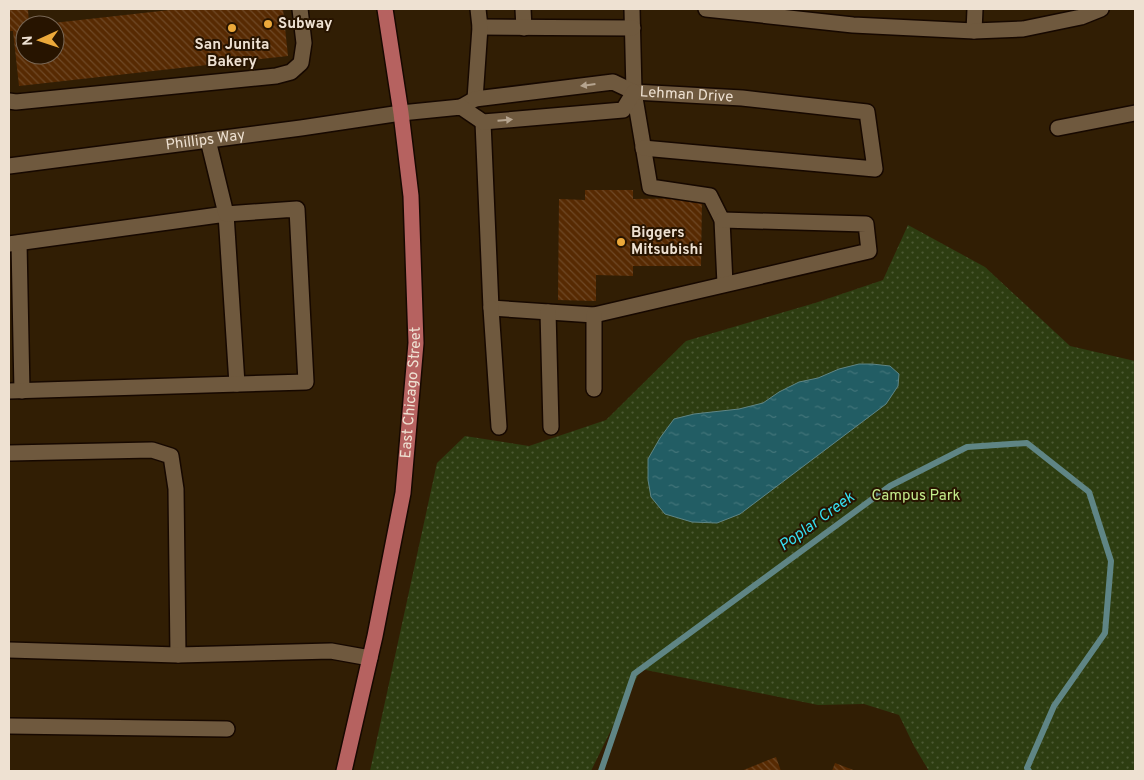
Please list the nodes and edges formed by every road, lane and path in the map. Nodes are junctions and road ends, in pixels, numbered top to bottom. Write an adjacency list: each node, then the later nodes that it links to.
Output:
1 (300, 9): 16 (lane)
2 (385, 9): 18 (main road, East Chicago Street)
3 (478, 9): 10 (lane)
4 (523, 9): 11 (lane)
5 (632, 9): 12 (lane)
6 (706, 9): 9 (lane)
7 (975, 9): 13 (lane)
8 (1101, 9): 13 (lane)
9 (819, 15): 13 (lane)
10 (480, 27): 11 (lane); 15 (lane)
11 (524, 28): 12 (lane)
12 (633, 28): 14 (lane)
13 (974, 31)
14 (634, 92): 15 (lane, one-way to 15); 20 (lane, Lehman Drive, one-way to 14); 23 (lane); 23 (lane, Lehman Drive)
15 (475, 98): 17 (lane)
16 (9, 101)
17 (460, 107): 18 (lane); 20 (lane)
18 (400, 113): 22 (lane, Phillips Way); 40 (main road, East Chicago Street)
19 (1135, 113): 21 (lane)
20 (484, 122): 29 (lane)
21 (1058, 128)
22 (208, 140): 24 (lane, Phillips Way); 25 (lane)
23 (643, 148): 26 (lane)
24 (9, 166)
25 (226, 214): 27 (lane); 32 (lane); 32 (lane)
26 (722, 220): 28 (lane); 28 (lane)
27 (14, 244): 34 (lane)
28 (725, 284): 31 (lane)
29 (491, 308): 30 (lane); 35 (lane)
30 (548, 312): 31 (lane); 36 (lane)
31 (594, 315): 33 (lane)
32 (237, 384): 34 (lane)
33 (594, 389)
34 (16, 391)
35 (499, 427)
36 (551, 427)
37 (9, 453): 39 (lane)
38 (9, 650): 39 (lane)
39 (178, 655): 40 (lane)
40 (370, 658): 43 (main road, East Chicago Street)
41 (9, 726): 42 (lane)
42 (227, 729)
43 (344, 771)

